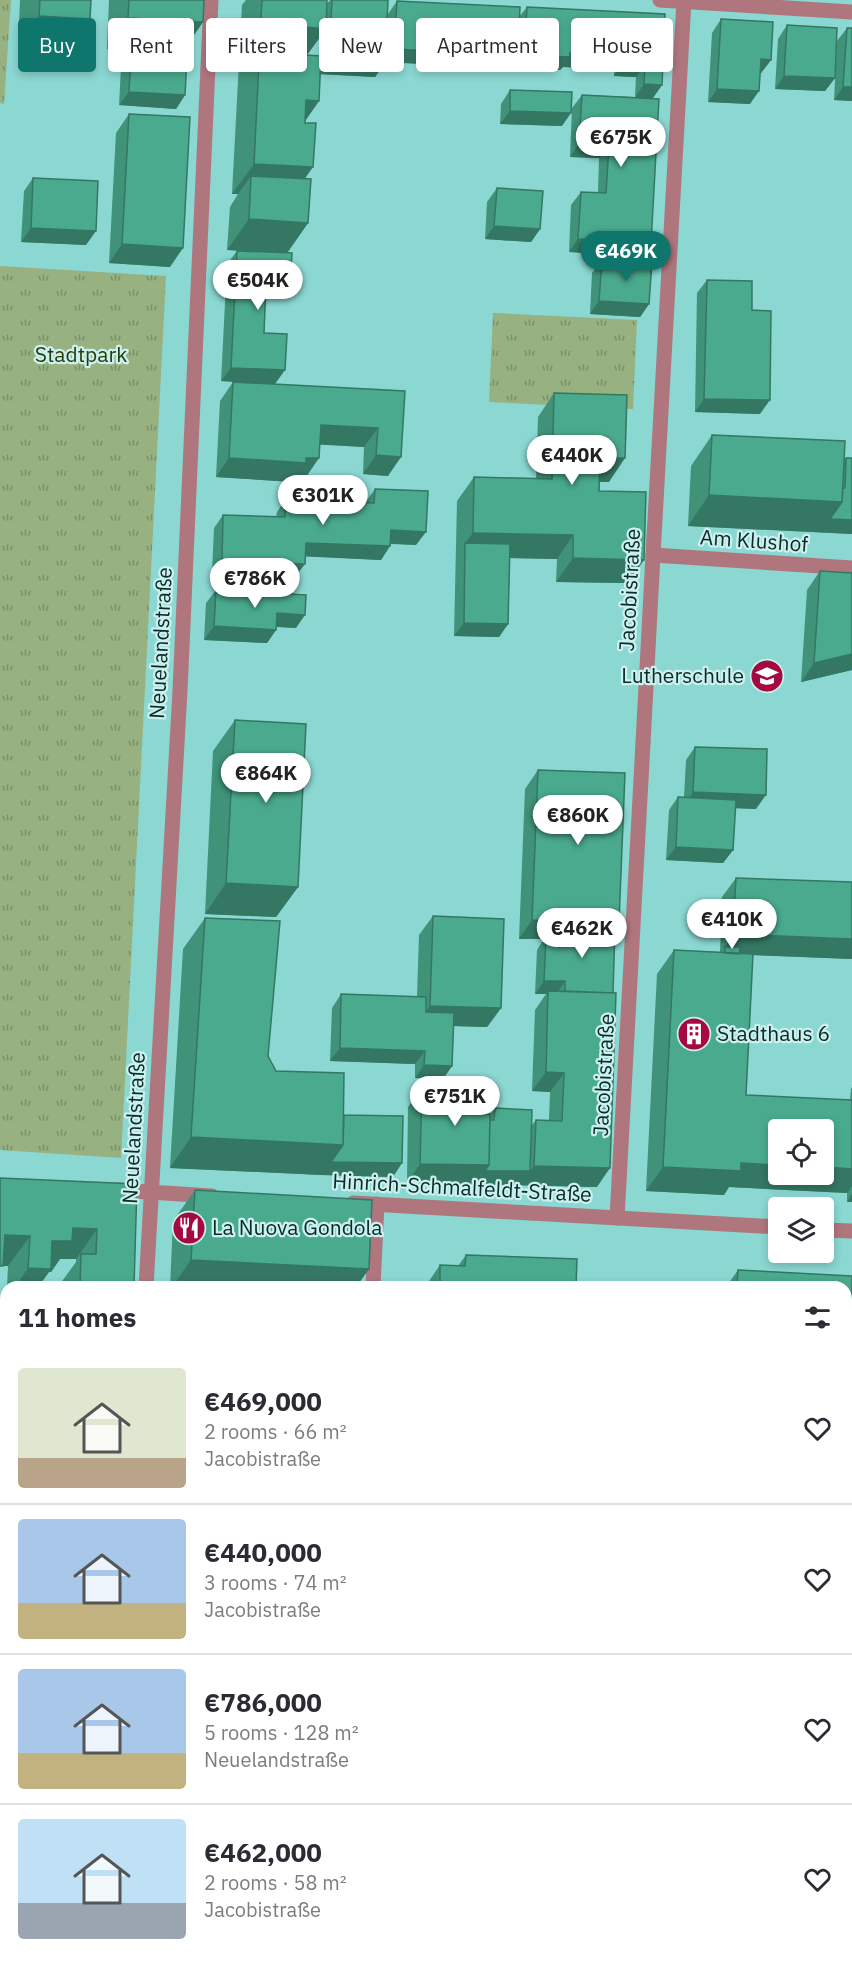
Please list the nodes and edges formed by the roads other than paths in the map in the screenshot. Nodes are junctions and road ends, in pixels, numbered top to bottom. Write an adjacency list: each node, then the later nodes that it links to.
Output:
1 (211, 0): 8 (street, Neuelandstraße)
2 (660, 0): 3 (street)
3 (684, 1): 4 (street); 5 (street, Jacobistraße)
4 (852, 12)
5 (653, 555): 6 (street, Am Klushof); 12 (street, Jacobistraße)
6 (852, 568)
7 (106, 1190): 8 (street)
8 (151, 1192): 9 (street); 16 (street, Neuelandstraße)
9 (228, 1196)
10 (342, 1203): 11 (street, Hinrich-Schmalfeldt-Straße)
11 (377, 1204): 12 (street, Hinrich-Schmalfeldt-Straße); 17 (street)
12 (617, 1218): 13 (street, Hinrich-Schmalfeldt-Straße)
13 (768, 1226)
14 (834, 1230): 15 (street)
15 (852, 1231)
16 (147, 1281)
17 (373, 1281)

